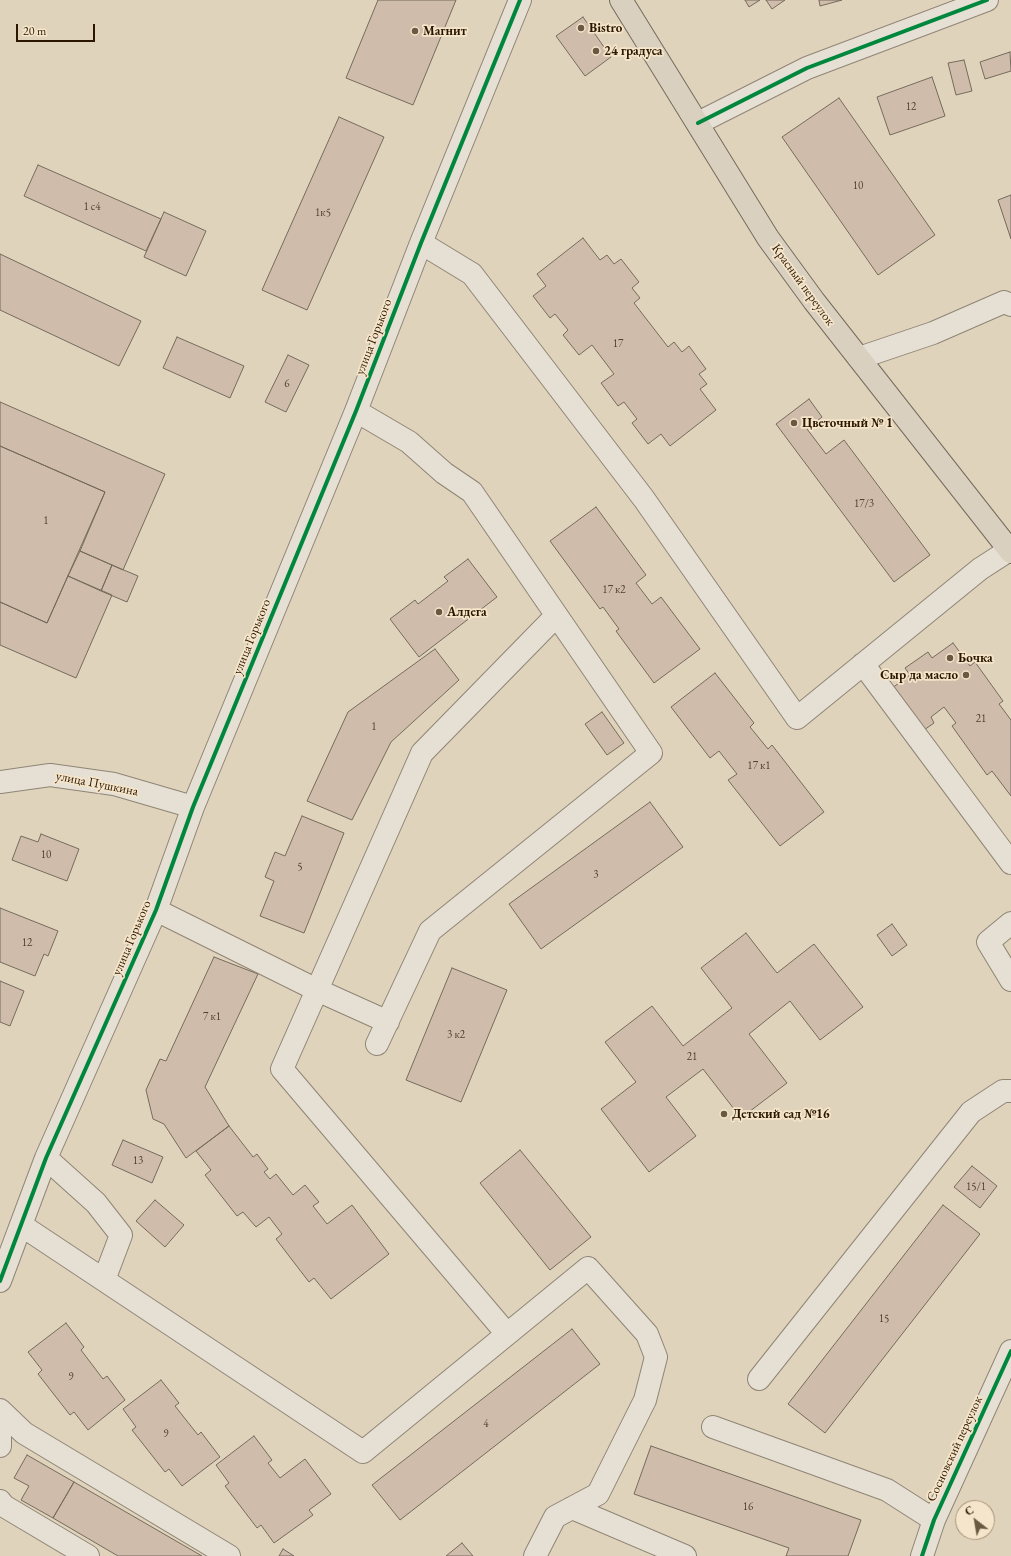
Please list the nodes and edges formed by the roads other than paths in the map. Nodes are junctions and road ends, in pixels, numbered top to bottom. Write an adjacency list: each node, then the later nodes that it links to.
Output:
1 (520, 0): 5 (street, улица Горького)
2 (621, 0): 4 (main road, Красный переулок)
3 (987, 0): 4 (street)
4 (698, 124): 7 (main road, Красный переулок)
5 (421, 243): 8 (street, улица Горького); 11 (street)
6 (1011, 305): 7 (street)
7 (859, 358): 9 (main road, Красный переулок)
8 (356, 411): 10 (street); 13 (street, улица Горького)
9 (1010, 550): 11 (street)
10 (556, 616): 18 (street); 19 (street)
11 (863, 664): 14 (street)
12 (0, 782): 13 (street, улица Пушкина)
13 (193, 806): 15 (street, улица Горького)
14 (1011, 863)
15 (156, 910): 18 (street); 22 (street, улица Горького)
16 (1011, 923): 17 (street)
17 (1011, 980)
18 (317, 990): 19 (street); 27 (street)
19 (388, 1022): 20 (street)
20 (377, 1044)
21 (1011, 1092): 29 (street)
22 (46, 1158): 23 (street, улица Горького); 25 (street)
23 (21, 1225): 24 (street, улица Горького); 25 (street)
24 (4, 1259): 26 (street, улица Горького)
25 (104, 1280): 27 (street)
26 (0, 1281)
27 (507, 1334): 35 (street)
28 (1011, 1351): 36 (street, Сосновский переулок)
29 (759, 1379)
30 (0, 1410): 38 (street)
31 (0, 1426): 33 (street)
32 (714, 1427): 36 (street)
33 (0, 1446)
34 (0, 1501): 37 (street)
35 (572, 1508): 39 (street); 40 (street)
36 (934, 1520): 41 (street, Сосновский переулок)
37 (88, 1556)
38 (229, 1556)
39 (535, 1556)
40 (685, 1556)
41 (922, 1556)

